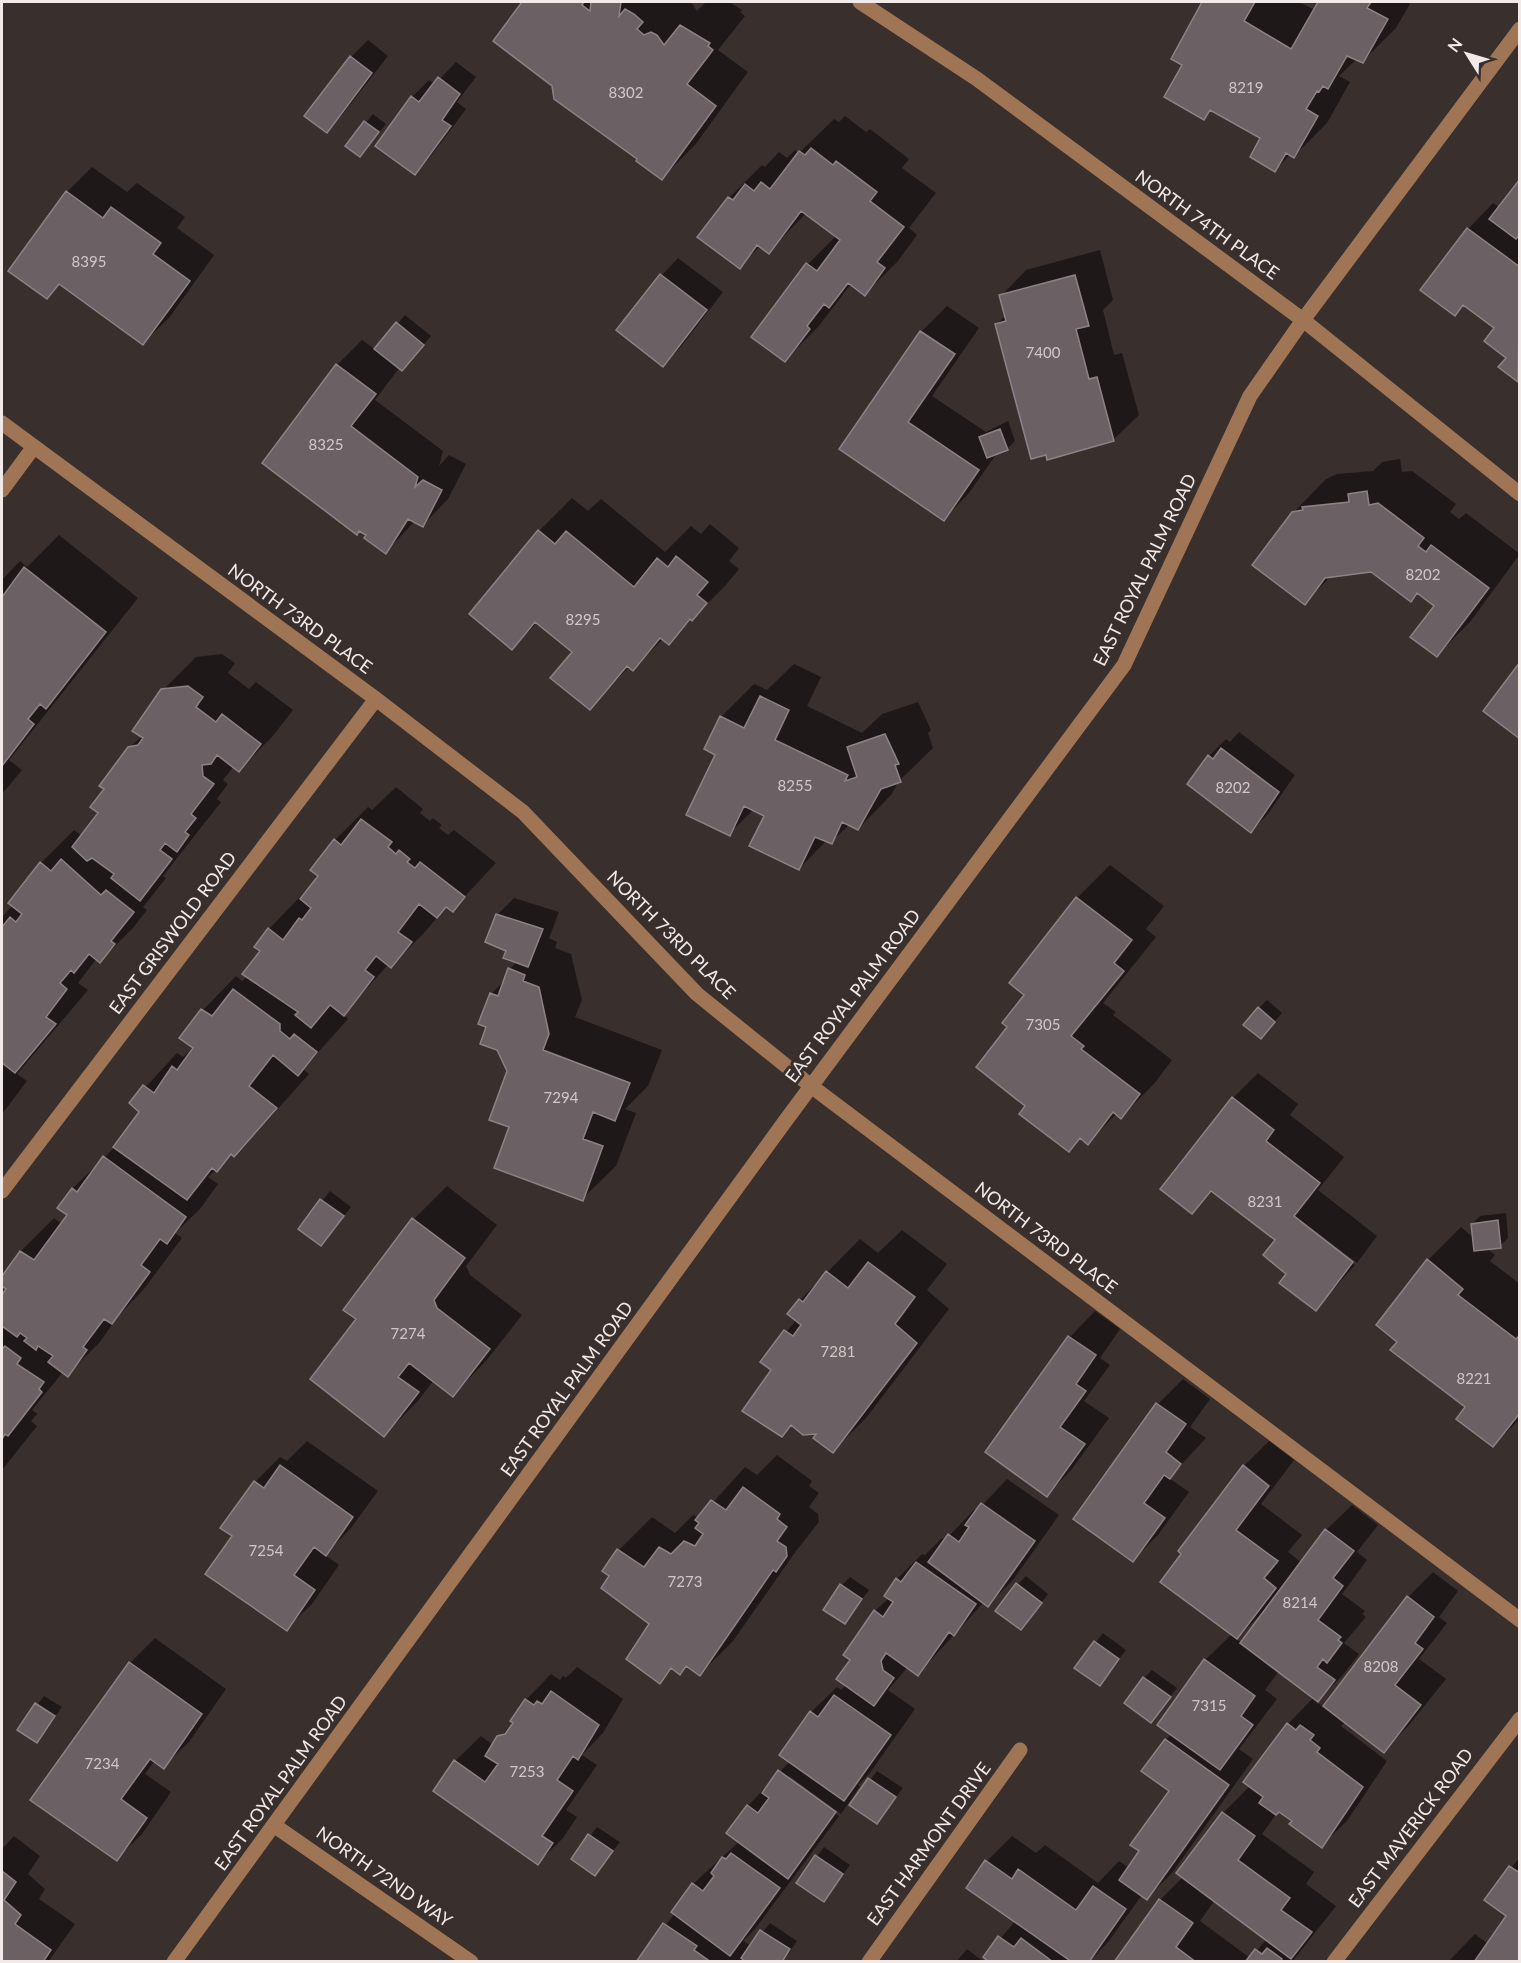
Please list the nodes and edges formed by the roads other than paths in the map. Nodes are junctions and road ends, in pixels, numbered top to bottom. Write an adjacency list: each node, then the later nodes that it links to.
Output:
1 (861, 2): 3 (street, NORTH 74TH PLACE)
2 (1520, 29): 3 (street, EAST ROYAL PALM ROAD)
3 (1303, 320): 7 (street, NORTH 74TH PLACE); 9 (street, EAST ROYAL PALM ROAD)
4 (2, 423): 5 (street, NORTH 73RD PLACE)
5 (33, 448): 6 (street); 8 (street, NORTH 73RD PLACE)
6 (2, 490)
7 (1520, 494)
8 (376, 699): 9 (street, NORTH 73RD PLACE); 10 (street, EAST GRISWOLD ROAD)
9 (811, 1086): 11 (street, NORTH 73RD PLACE); 14 (street, EAST ROYAL PALM ROAD)
10 (2, 1191)
11 (1520, 1620)
12 (1520, 1719): 18 (street, EAST MAVERICK ROAD)
13 (1020, 1750): 17 (street, EAST HARMONT DRIVE)
14 (275, 1826): 15 (street, EAST ROYAL PALM ROAD); 16 (street, NORTH 72ND WAY)
15 (174, 1962)
16 (471, 1962)
17 (869, 1962)
18 (1334, 1962)

